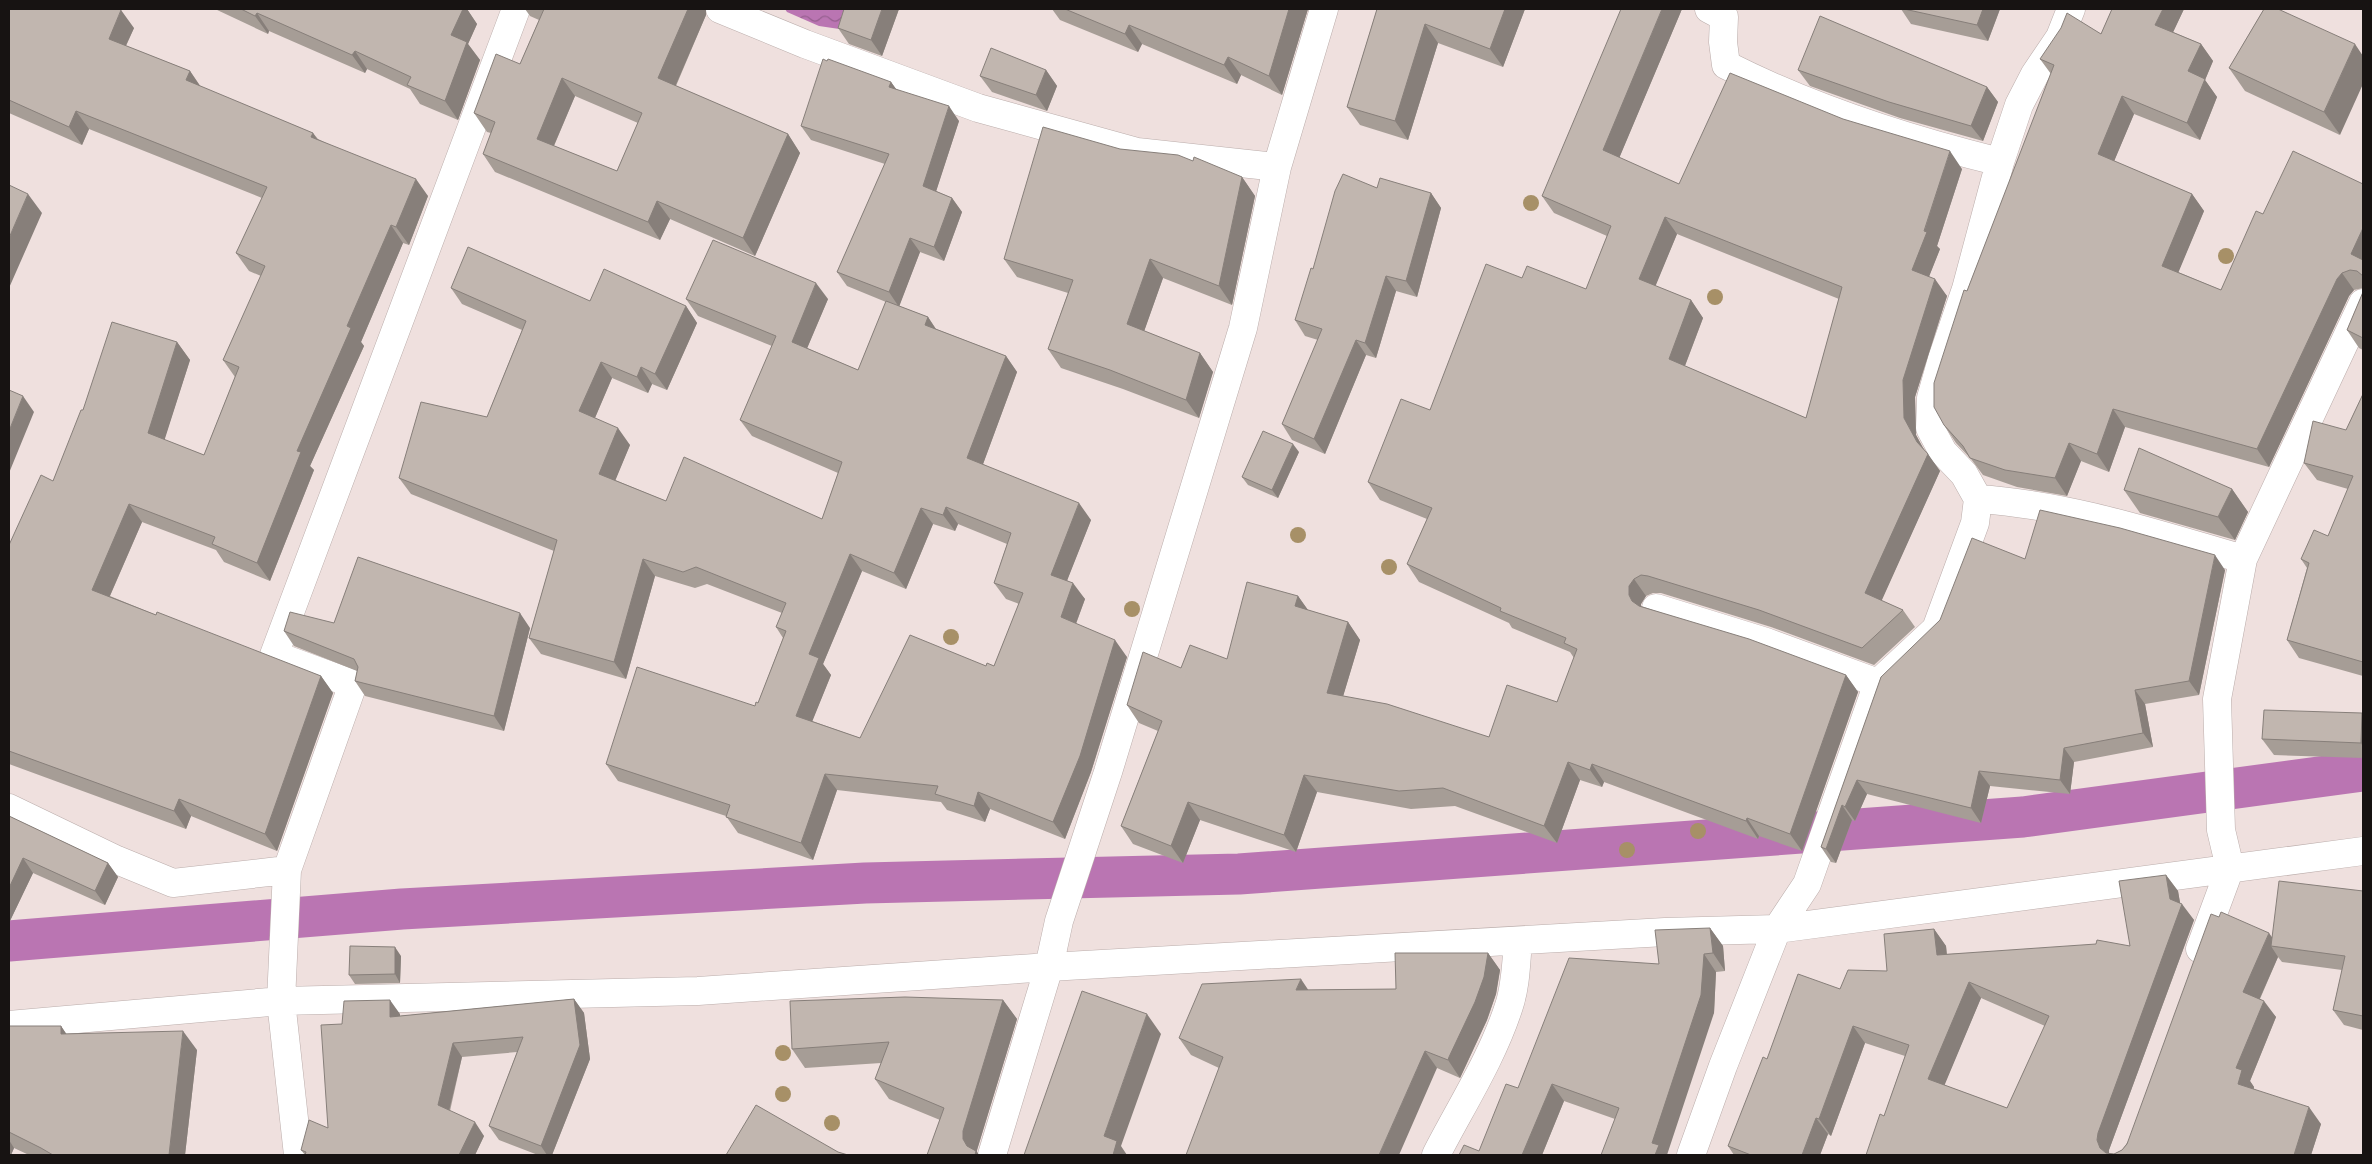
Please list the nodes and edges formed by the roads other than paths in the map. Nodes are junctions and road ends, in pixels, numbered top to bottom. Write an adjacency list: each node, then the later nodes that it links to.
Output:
1 (516, 9): 16 (street)
2 (720, 9): 7 (street)
3 (1324, 9): 7 (street)
4 (1709, 9): 6 (street)
5 (2071, 9): 6 (street)
6 (2000, 162): 9 (street)
7 (1277, 168): 19 (street)
8 (2363, 303): 10 (street)
9 (1978, 498): 10 (street); 12 (street)
10 (2244, 559): 15 (street)
11 (1656, 608): 12 (street)
12 (1878, 683): 17 (street)
13 (9, 808): 16 (street)
14 (2363, 851): 15 (street)
15 (2230, 868): 17 (street); 20 (street)
16 (287, 872): 21 (street)
17 (1777, 929): 18 (street); 26 (street)
18 (1518, 941): 19 (street); 25 (street)
19 (1049, 967): 21 (street); 24 (street)
20 (2192, 970)
21 (281, 1001): 22 (street); 23 (street)
22 (9, 1025)
23 (298, 1155)
24 (992, 1155)
25 (1436, 1155)
26 (1691, 1155)

